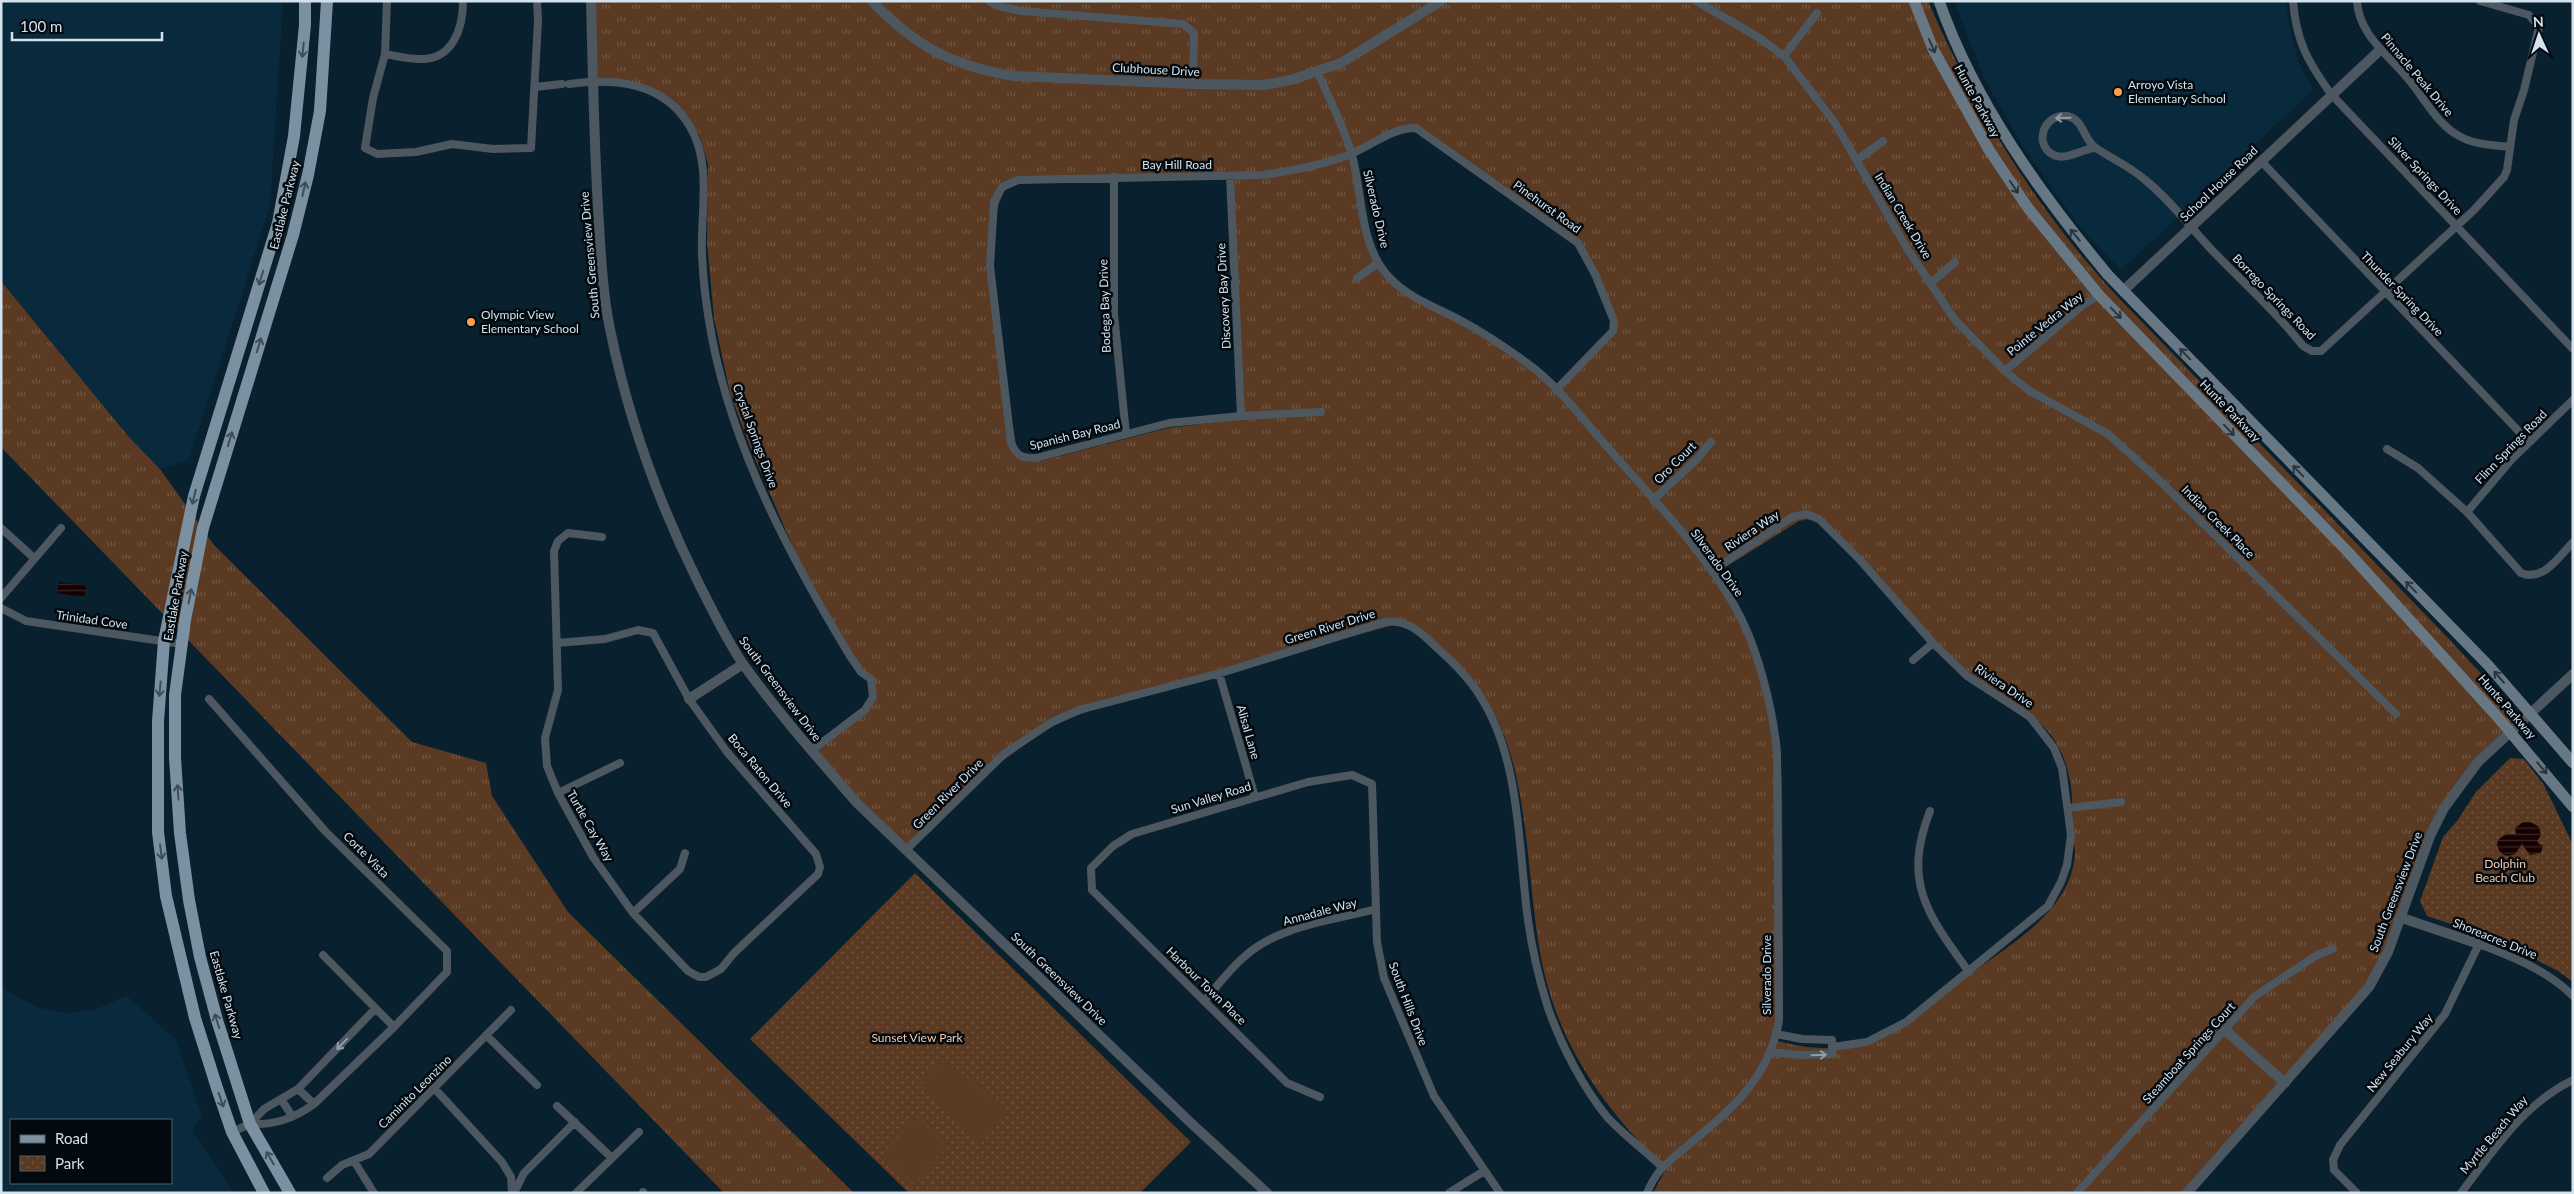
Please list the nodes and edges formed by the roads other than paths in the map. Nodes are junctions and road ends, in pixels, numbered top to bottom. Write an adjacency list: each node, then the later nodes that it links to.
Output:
1 (304, 1): 45 (main road, Eastlake Parkway, one-way to 45)
2 (327, 1): 47 (main road, Eastlake Parkway, one-way to 2)
3 (387, 1): 18 (street)
4 (463, 1): 18 (street)
5 (537, 1): 23 (street)
6 (591, 1): 21 (street, South Greensview Drive)
7 (872, 1): 22 (street, Clubhouse Drive)
8 (989, 1): 22 (street)
9 (1441, 1): 20 (street, Clubhouse Drive)
10 (1696, 1): 19 (street, Indian Creek Drive)
11 (1914, 1): 42 (main road, Hunte Parkway, one-way to 42)
12 (1940, 1): 40 (main road, Hunte Parkway, one-way to 12)
13 (2293, 1): 24 (street, Silver Springs Drive)
14 (2357, 1): 17 (street, Pinnacle Peak Drive)
15 (2480, 1): 26 (street, Borrego Springs Road)
16 (1817, 13): 19 (street)
17 (2380, 50): 24 (street, School House Road); 26 (street, Pinnacle Peak Drive)
18 (385, 54): 23 (street)
19 (1784, 56): 29 (street, Indian Creek Drive)
20 (1317, 71): 22 (street, Clubhouse Drive); 28 (street, Silverado Drive)
21 (593, 81): 23 (street, Crystal Springs Drive); 71 (street, South Greensview Drive); 79 (street, Crystal Springs Drive)
22 (1193, 84)
23 (535, 88)
24 (2331, 94): 30 (street, School House Road); 34 (street, Silver Springs Drive)
25 (1883, 141): 29 (street)
26 (2510, 147): 34 (street, Borrego Springs Road)
27 (2095, 148): 27 (street, one-way to 27); 35 (street, Borrego Springs Road)
28 (1352, 154): 32 (street, Bay Hill Road); 37 (street, Silverado Drive); 46 (street, Pinehurst Road)
29 (1857, 160): 39 (street, Indian Creek Drive)
30 (2261, 160): 35 (street, School House Road); 41 (street, Thunder Spring Drive)
31 (1114, 176): 32 (street, Bay Hill Road); 33 (street, Bay Hill Road); 51 (street, Bodega Bay Drive)
32 (1230, 176): 50 (street, Discovery Bay Drive)
33 (1002, 187): 51 (street, Spanish Bay Road)
34 (2456, 226): 41 (street, Borrego Springs Road); 43 (street, Silver Springs Drive)
35 (2191, 227): 40 (street, School House Road); 41 (street, Borrego Springs Road)
36 (1955, 262): 39 (street)
37 (1378, 263): 38 (street); 46 (street, Silverado Drive)
38 (1357, 278)
39 (1932, 284): 44 (street, Indian Creek Drive)
40 (2123, 290): 77 (main road, Hunte Parkway, one-way to 40)
41 (2385, 293): 53 (street, Thunder Spring Drive)
42 (2099, 296): 44 (street, Pointe Vedra Way); 78 (main road, Hunte Parkway, one-way to 78)
43 (2573, 348)
44 (2005, 371): 76 (street, Indian Creek Place)
45 (228, 384): 47 (main road); 66 (main road, Eastlake Parkway, one-way to 66)
46 (1556, 390): 55 (street, Silverado Drive)
47 (245, 392): 69 (main road, Eastlake Parkway, one-way to 47)
48 (2573, 400): 53 (street, Flinn Springs Road)
49 (1321, 412): 50 (street, Spanish Bay Road)
50 (1241, 416): 51 (street, Spanish Bay Road)
51 (1126, 434)
52 (1711, 442): 55 (street, Oro Court)
53 (2529, 442): 56 (street, Flinn Springs Road)
54 (2387, 449): 56 (street)
55 (1654, 500): 63 (street, Silverado Drive)
56 (2467, 512): 61 (street)
57 (1806, 514): 63 (street, Riviera Way); 68 (street, Riviera Drive)
58 (1, 528): 62 (street)
59 (61, 528): 62 (street)
60 (602, 537): 67 (street, Turtle Cay Way)
61 (2573, 542)
62 (34, 558): 64 (street)
63 (1712, 571): 106 (street, Silverado Drive)
64 (1, 598)
65 (1, 608): 66 (street, Trinidad Cove)
66 (164, 641): 69 (street, Trinidad Cove); 122 (main road, Eastlake Parkway, one-way to 122)
67 (557, 643): 75 (street, Boca Raton Drive); 83 (street, Turtle Cay Way)
68 (1933, 643): 70 (street); 87 (street, Riviera Drive)
69 (182, 644): 121 (main road, Eastlake Parkway, one-way to 69)
70 (1913, 660)
71 (743, 664): 75 (street); 79 (street, South Greensview Drive)
72 (1219, 673): 84 (street, Alisal Lane); 89 (street, Green River Drive); 126 (street, Green River Drive)
73 (2573, 674): 77 (street, South Greensview Drive)
74 (209, 699): 104 (street, Corte Vista)
75 (690, 699): 99 (street, Boca Raton Drive)
76 (2396, 714)
77 (2530, 714): 78 (street, South Greensview Drive); 81 (main road, Hunte Parkway)
78 (2510, 731): 86 (main road, Hunte Parkway, one-way to 86); 94 (street, South Greensview Drive)
79 (811, 751): 89 (street, South Greensview Drive)
80 (620, 763): 83 (street)
81 (2573, 763)
82 (1358, 777): 84 (street, Sun Valley Road); 92 (street, South Hills Drive)
83 (558, 793): 93 (street, Turtle Cay Way)
84 (1255, 797): 91 (street, Sun Valley Road)
85 (2122, 802): 87 (street)
86 (2573, 807)
87 (2069, 808): 98 (street, Riviera Drive)
88 (1930, 810): 98 (street)
89 (906, 850): 134 (street, South Greensview Drive)
90 (685, 853): 93 (street)
91 (1090, 877): 101 (street, Harbour Town Place)
92 (1376, 909): 101 (street, Annadale Way); 127 (street, South Hills Drive)
93 (633, 913): 99 (street, Turtle Cay Way)
94 (2402, 918): 95 (street, Shoreacres Drive); 111 (street, South Greensview Drive)
95 (2479, 944): 100 (street, Shoreacres Drive); 140 (street, New Seabury Way)
96 (2333, 949): 105 (street, Steamboat Springs Court)
97 (323, 955): 102 (street)
98 (1969, 972): 108 (street, Riviera Drive)
99 (706, 977)
100 (2573, 996)
101 (1205, 1000): 115 (street, Harbour Town Place)
102 (375, 1009): 104 (street); 114 (street, Corte Vista, one-way to 114)
103 (511, 1010): 107 (street, Caminito Leonzino)
104 (394, 1027): 117 (street, Corte Vista)
105 (2225, 1030): 111 (street); 138 (street, Steamboat Springs Court)
106 (1776, 1034): 108 (street); 109 (street, Silverado Drive)
107 (486, 1035): 112 (street); 113 (street, Caminito Leonzino)
108 (1832, 1047): 109 (street, Riviera Drive, one-way to 108)
109 (1771, 1052): 126 (street, Silverado Drive)
110 (2573, 1080): 141 (street, Myrtle Beach Way)
111 (2285, 1082): 139 (street, South Greensview Drive)
112 (537, 1085)
113 (435, 1088): 125 (street, Caminito Leonzino); 132 (street)
114 (298, 1089): 116 (street, Corte Vista); 117 (street)
115 (1320, 1097)
116 (281, 1099): 119 (street); 121 (street, Corte Vista)
117 (314, 1104): 119 (street, Corte Vista)
118 (557, 1106): 120 (street)
119 (292, 1116): 121 (street, Corte Vista)
120 (575, 1122): 124 (street); 132 (street)
121 (250, 1124): 122 (street, Corte Vista); 130 (main road, Eastlake Parkway, one-way to 121)
122 (232, 1132): 129 (main road, Eastlake Parkway)
123 (639, 1132): 124 (street)
124 (612, 1158): 133 (street)
125 (354, 1161): 128 (street, Caminito Leonzino); 131 (street)
126 (1661, 1166): 137 (street, Silverado Drive)
127 (1484, 1171): 135 (street); 136 (street, South Hills Drive)
128 (327, 1178)
129 (264, 1193)
130 (290, 1193)
131 (374, 1193)
132 (513, 1193)
133 (576, 1193)
134 (1267, 1193)
135 (1449, 1193)
136 (1500, 1193)
137 (1647, 1193)
138 (2077, 1193)
139 (2187, 1193)
140 (2356, 1193)
141 (2461, 1193)

